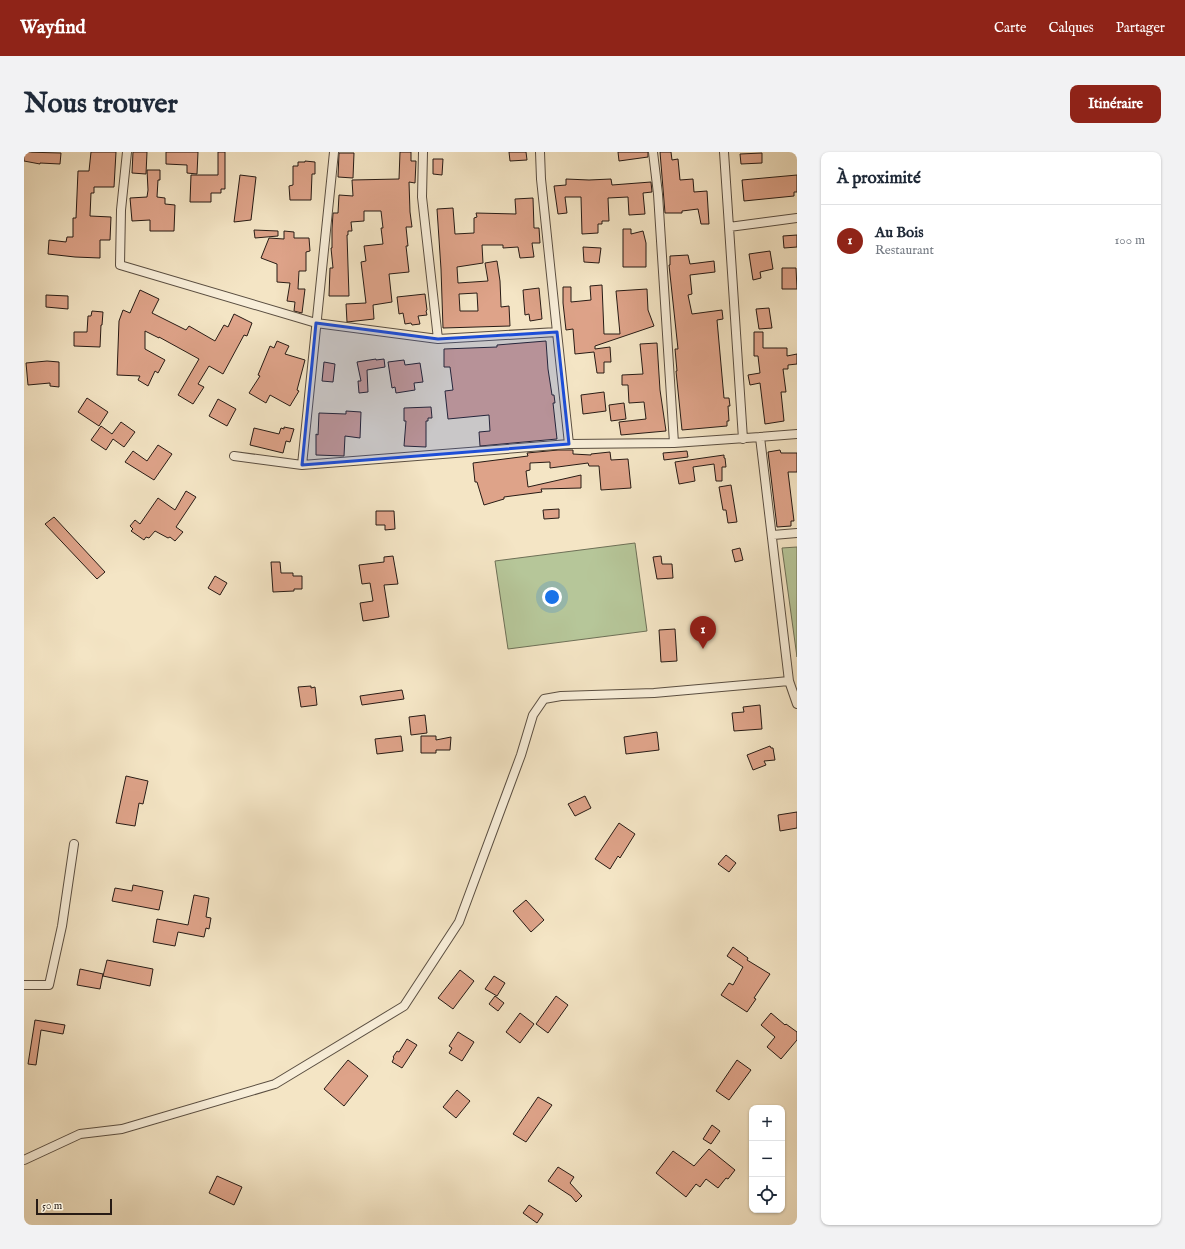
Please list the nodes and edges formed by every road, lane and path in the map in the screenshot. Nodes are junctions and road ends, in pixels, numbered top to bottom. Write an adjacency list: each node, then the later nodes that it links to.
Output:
1 (127, 152): 9 (street)
2 (334, 152): 9 (street)
3 (423, 152): 11 (street)
4 (540, 152): 10 (street)
5 (653, 152): 15 (street)
6 (724, 152): 8 (street)
7 (797, 218): 8 (street)
8 (729, 226): 14 (street)
9 (316, 323): 11 (street); 18 (street)
10 (557, 332): 11 (street); 16 (street)
11 (438, 339)
12 (797, 434): 13 (street)
13 (760, 437): 14 (street); 20 (street)
14 (743, 438): 15 (street)
15 (674, 443): 16 (street)
16 (569, 444): 18 (street)
17 (234, 456): 18 (street)
18 (302, 465)
19 (797, 533): 20 (street)
20 (773, 535): 21 (street)
21 (790, 681): 22 (street); 25 (street)
22 (797, 704)
23 (74, 844): 24 (street)
24 (24, 985)
25 (24, 1160)

